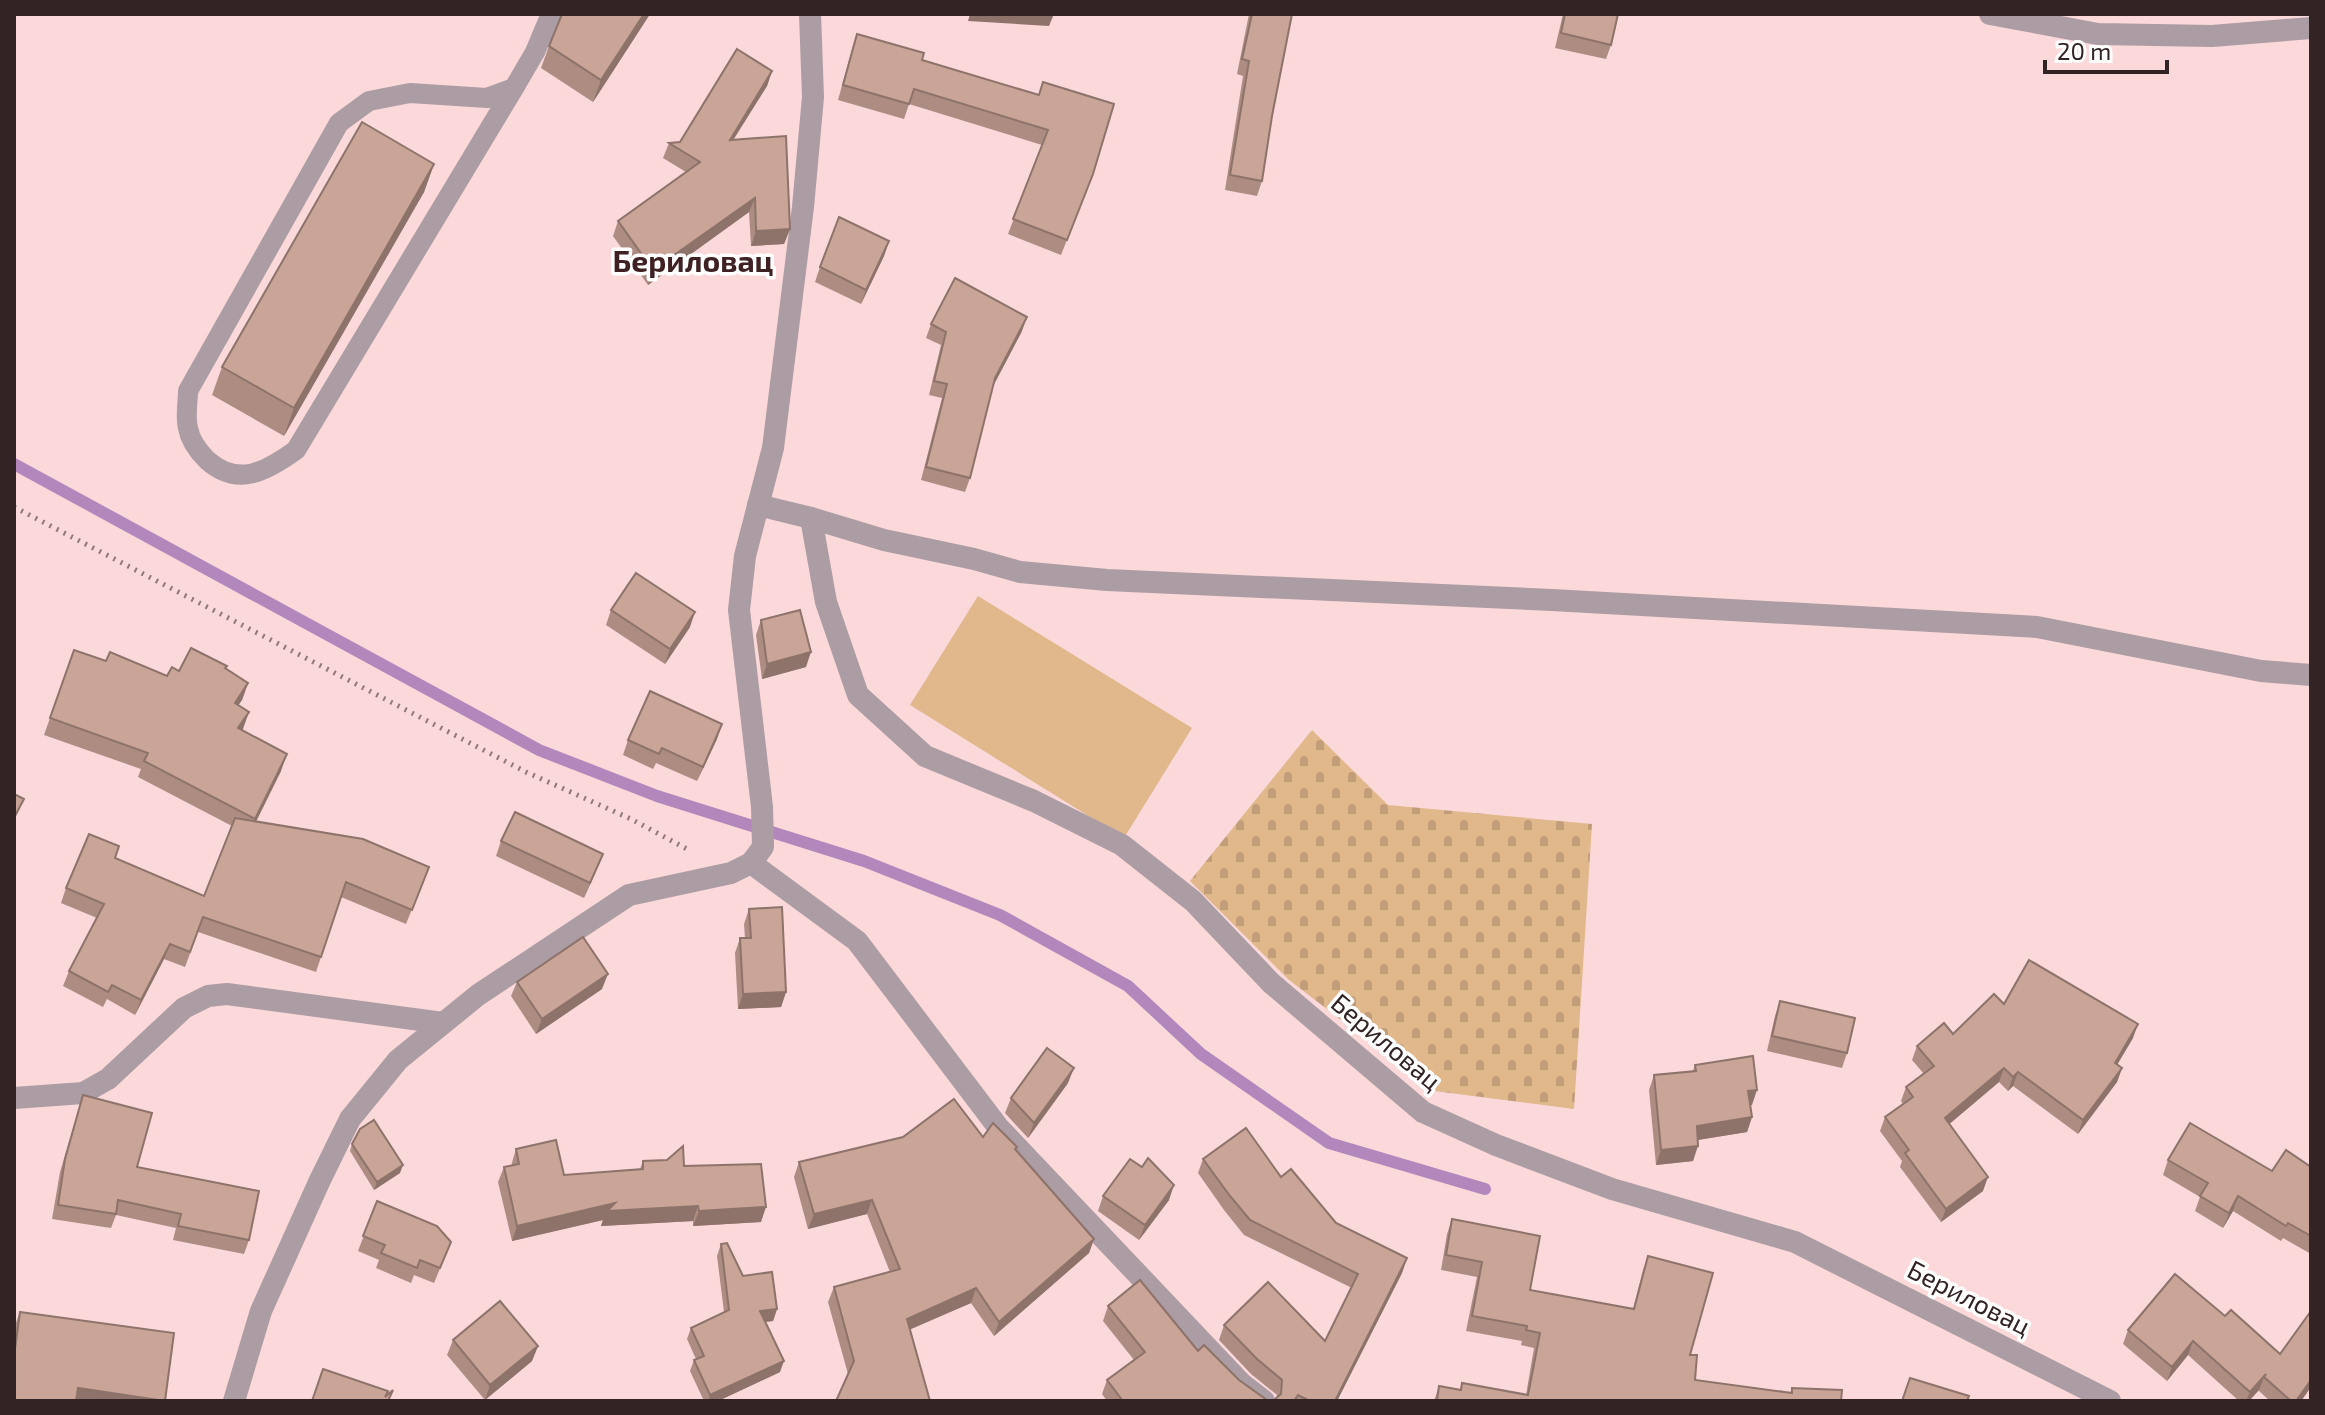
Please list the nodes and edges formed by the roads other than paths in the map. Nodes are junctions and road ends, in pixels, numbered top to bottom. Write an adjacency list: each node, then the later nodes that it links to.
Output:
1 (551, 14): 5 (lane)
2 (810, 14): 6 (street)
3 (1990, 14): 4 (street)
4 (2311, 28)
5 (514, 88): 5 (lane)
6 (758, 505): 7 (street); 9 (street)
7 (811, 518): 8 (street); 14 (street, Бериловац)
8 (2311, 675)
9 (749, 861): 10 (street); 13 (street)
10 (443, 1023): 11 (street); 12 (street)
11 (14, 1098)
12 (234, 1401)
13 (1264, 1401)
14 (2110, 1401)

